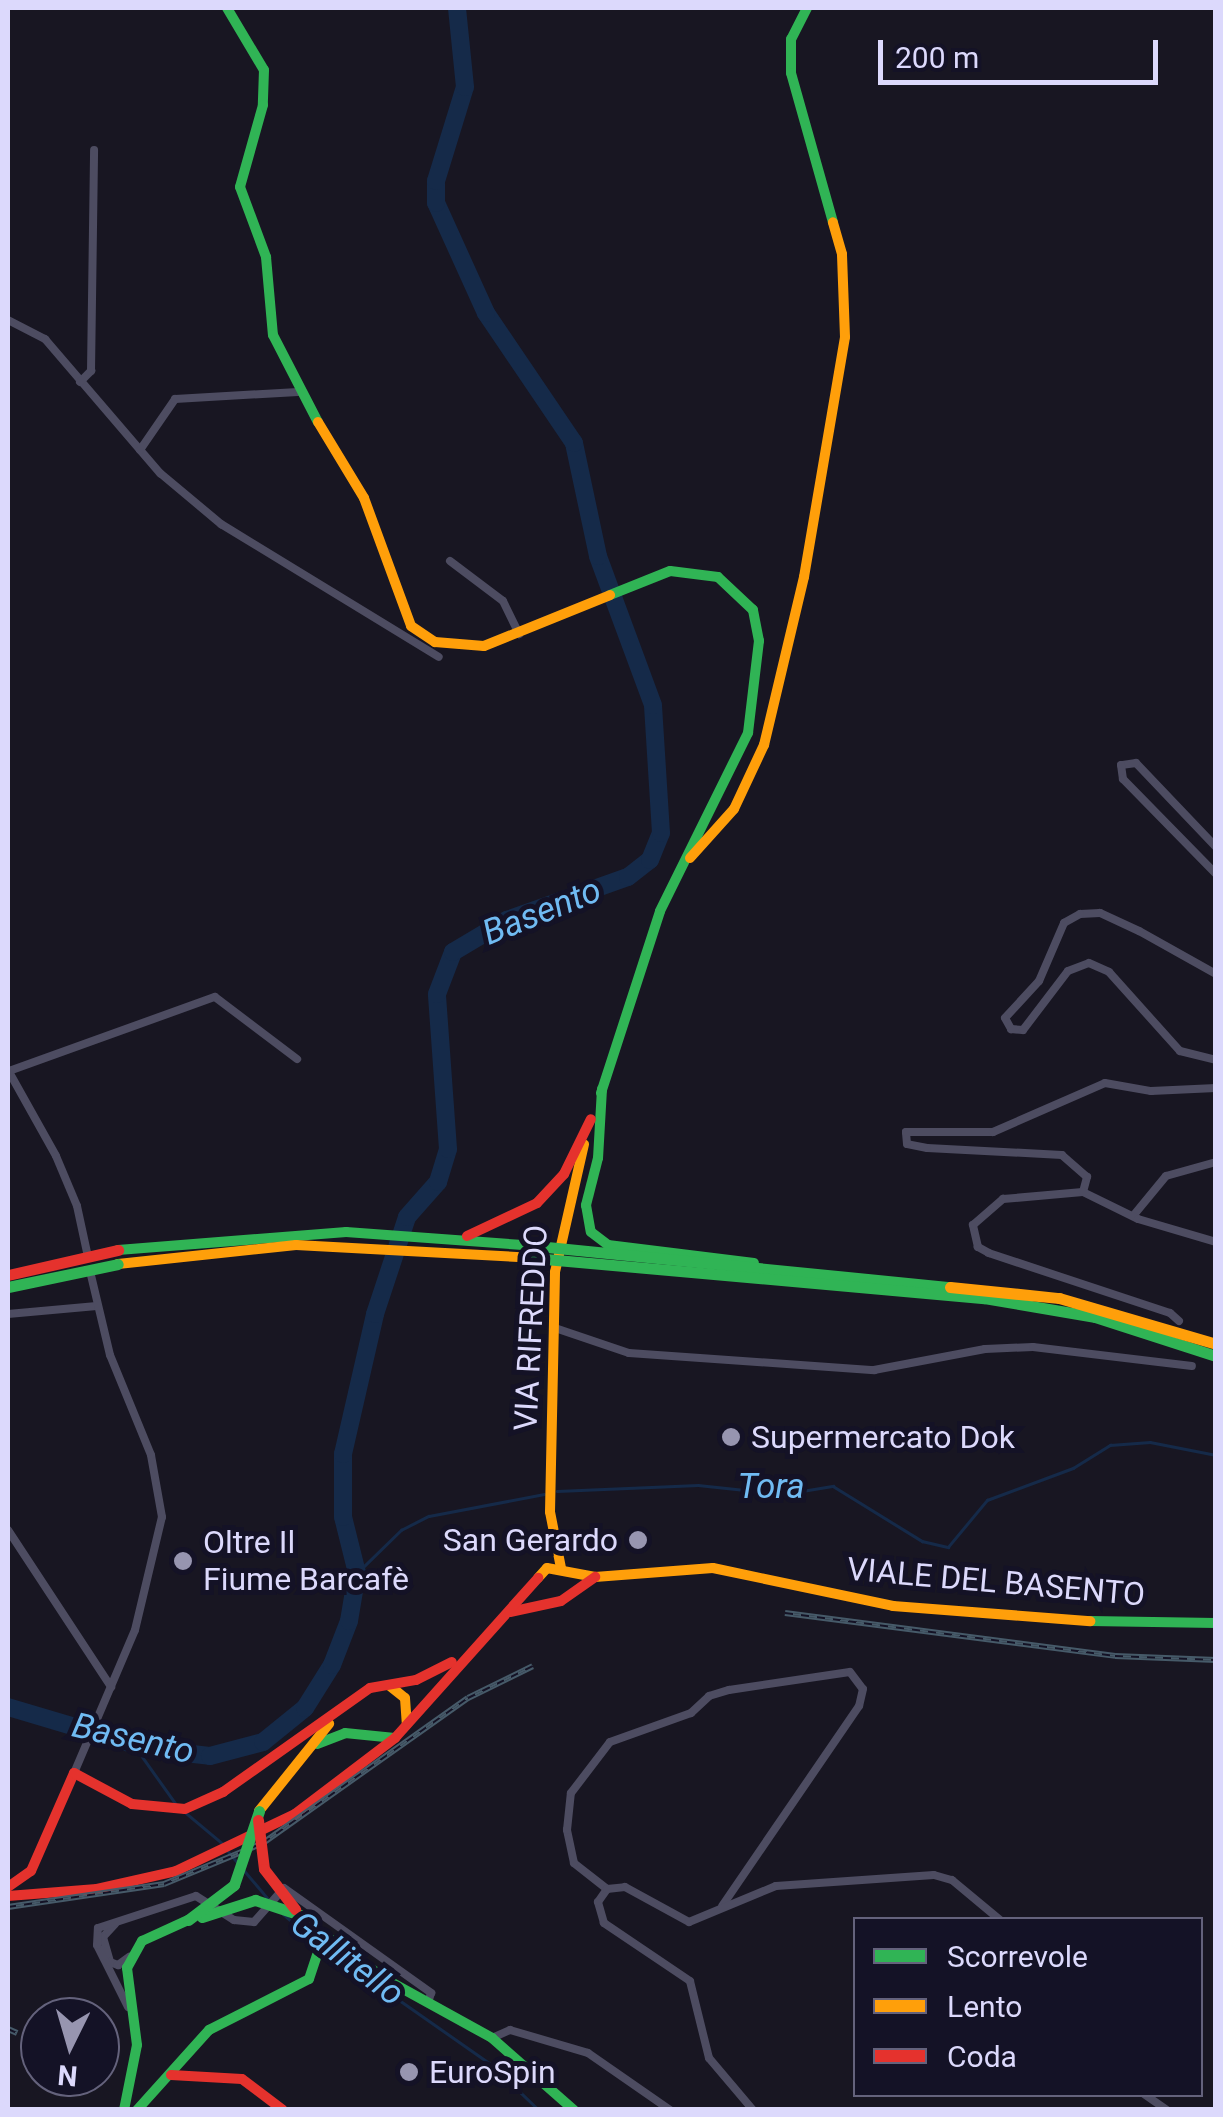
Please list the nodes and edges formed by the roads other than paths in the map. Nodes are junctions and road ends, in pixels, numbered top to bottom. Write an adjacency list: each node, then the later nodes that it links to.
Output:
1 (227, 8): 6 (main road)
2 (807, 8): 12 (main road)
3 (94, 150): 5 (street)
4 (8, 320): 5 (street)
5 (80, 382): 7 (street)
6 (298, 392): 7 (street); 9 (main road)
7 (140, 450): 10 (street)
8 (450, 560): 9 (street)
9 (519, 634): 12 (main road)
10 (439, 656)
11 (1216, 847): 13 (street)
12 (690, 858): 19 (main road)
13 (1216, 874)
14 (1216, 974): 16 (street)
15 (297, 1059): 17 (street)
16 (1216, 1060)
17 (8, 1070): 31 (street)
18 (1216, 1088): 22 (street)
19 (602, 1089): 20 (main road); 28 (main road)
20 (592, 1120): 26 (main road); 34 (main road, VIA RIFREDDO)
21 (1216, 1162): 23 (street)
22 (1083, 1192): 23 (street); 33 (street)
23 (1132, 1216): 25 (street)
24 (346, 1238): 26 (main road); 29 (main road, bridge); 30 (main road, bridge)
25 (1216, 1242)
26 (444, 1244): 27 (main road)
27 (535, 1252): 28 (main road, bridge); 37 (main road, bridge)
28 (769, 1267): 35 (main road, bridge)
29 (8, 1275)
30 (8, 1288)
31 (97, 1306): 32 (street); 49 (street)
32 (8, 1314)
33 (1179, 1321)
34 (555, 1328): 36 (street); 39 (main road, VIA RIFREDDO)
35 (1216, 1344)
36 (1183, 1350)
37 (1216, 1356)
38 (8, 1530): 49 (street)
39 (550, 1542): 40 (main road); 41 (main road)
40 (564, 1571): 41 (main road, VIALE DEL BASENTO); 42 (main road, VIALE DEL BASENTO); 43 (main road)
41 (538, 1576): 44 (main road); 45 (main road)
42 (595, 1577): 43 (main road); 46 (main road, VIALE DEL BASENTO)
43 (569, 1594): 44 (main road)
44 (546, 1602): 45 (main road)
45 (510, 1612): 47 (main road)
46 (1216, 1623)
47 (459, 1659): 48 (main road); 51 (main road)
48 (390, 1686): 50 (main road); 51 (main road)
49 (111, 1687): 54 (street)
50 (338, 1713): 53 (main road); 54 (main road)
51 (407, 1724): 52 (main road)
52 (395, 1738): 53 (main road); 59 (main road)
53 (308, 1749): 55 (main road)
54 (74, 1772): 56 (main road)
55 (259, 1811): 62 (main road, bridge); 64 (main road, bridge)
56 (26, 1878): 57 (main road); 59 (main road)
57 (8, 1886)
58 (606, 1889): 61 (street); 61 (street); 77 (street)
59 (48, 1894): 60 (main road)
60 (8, 1896)
61 (722, 1906): 63 (street)
62 (300, 1914): 64 (main road, bridge); 66 (main road)
63 (996, 1917)
64 (188, 1920): 67 (main road)
65 (114, 1924): 67 (street); 68 (street, bridge); 69 (street)
66 (315, 1928): 68 (main road); 71 (main road)
67 (134, 1952): 69 (main road)
68 (428, 2003): 70 (main road)
69 (128, 2007): 72 (main road)
70 (492, 2038): 75 (main road); 76 (street)
71 (171, 2075): 73 (main road); 74 (main road)
72 (124, 2110)
73 (136, 2110)
74 (283, 2110)
75 (574, 2110)
76 (670, 2110)
77 (753, 2110)

